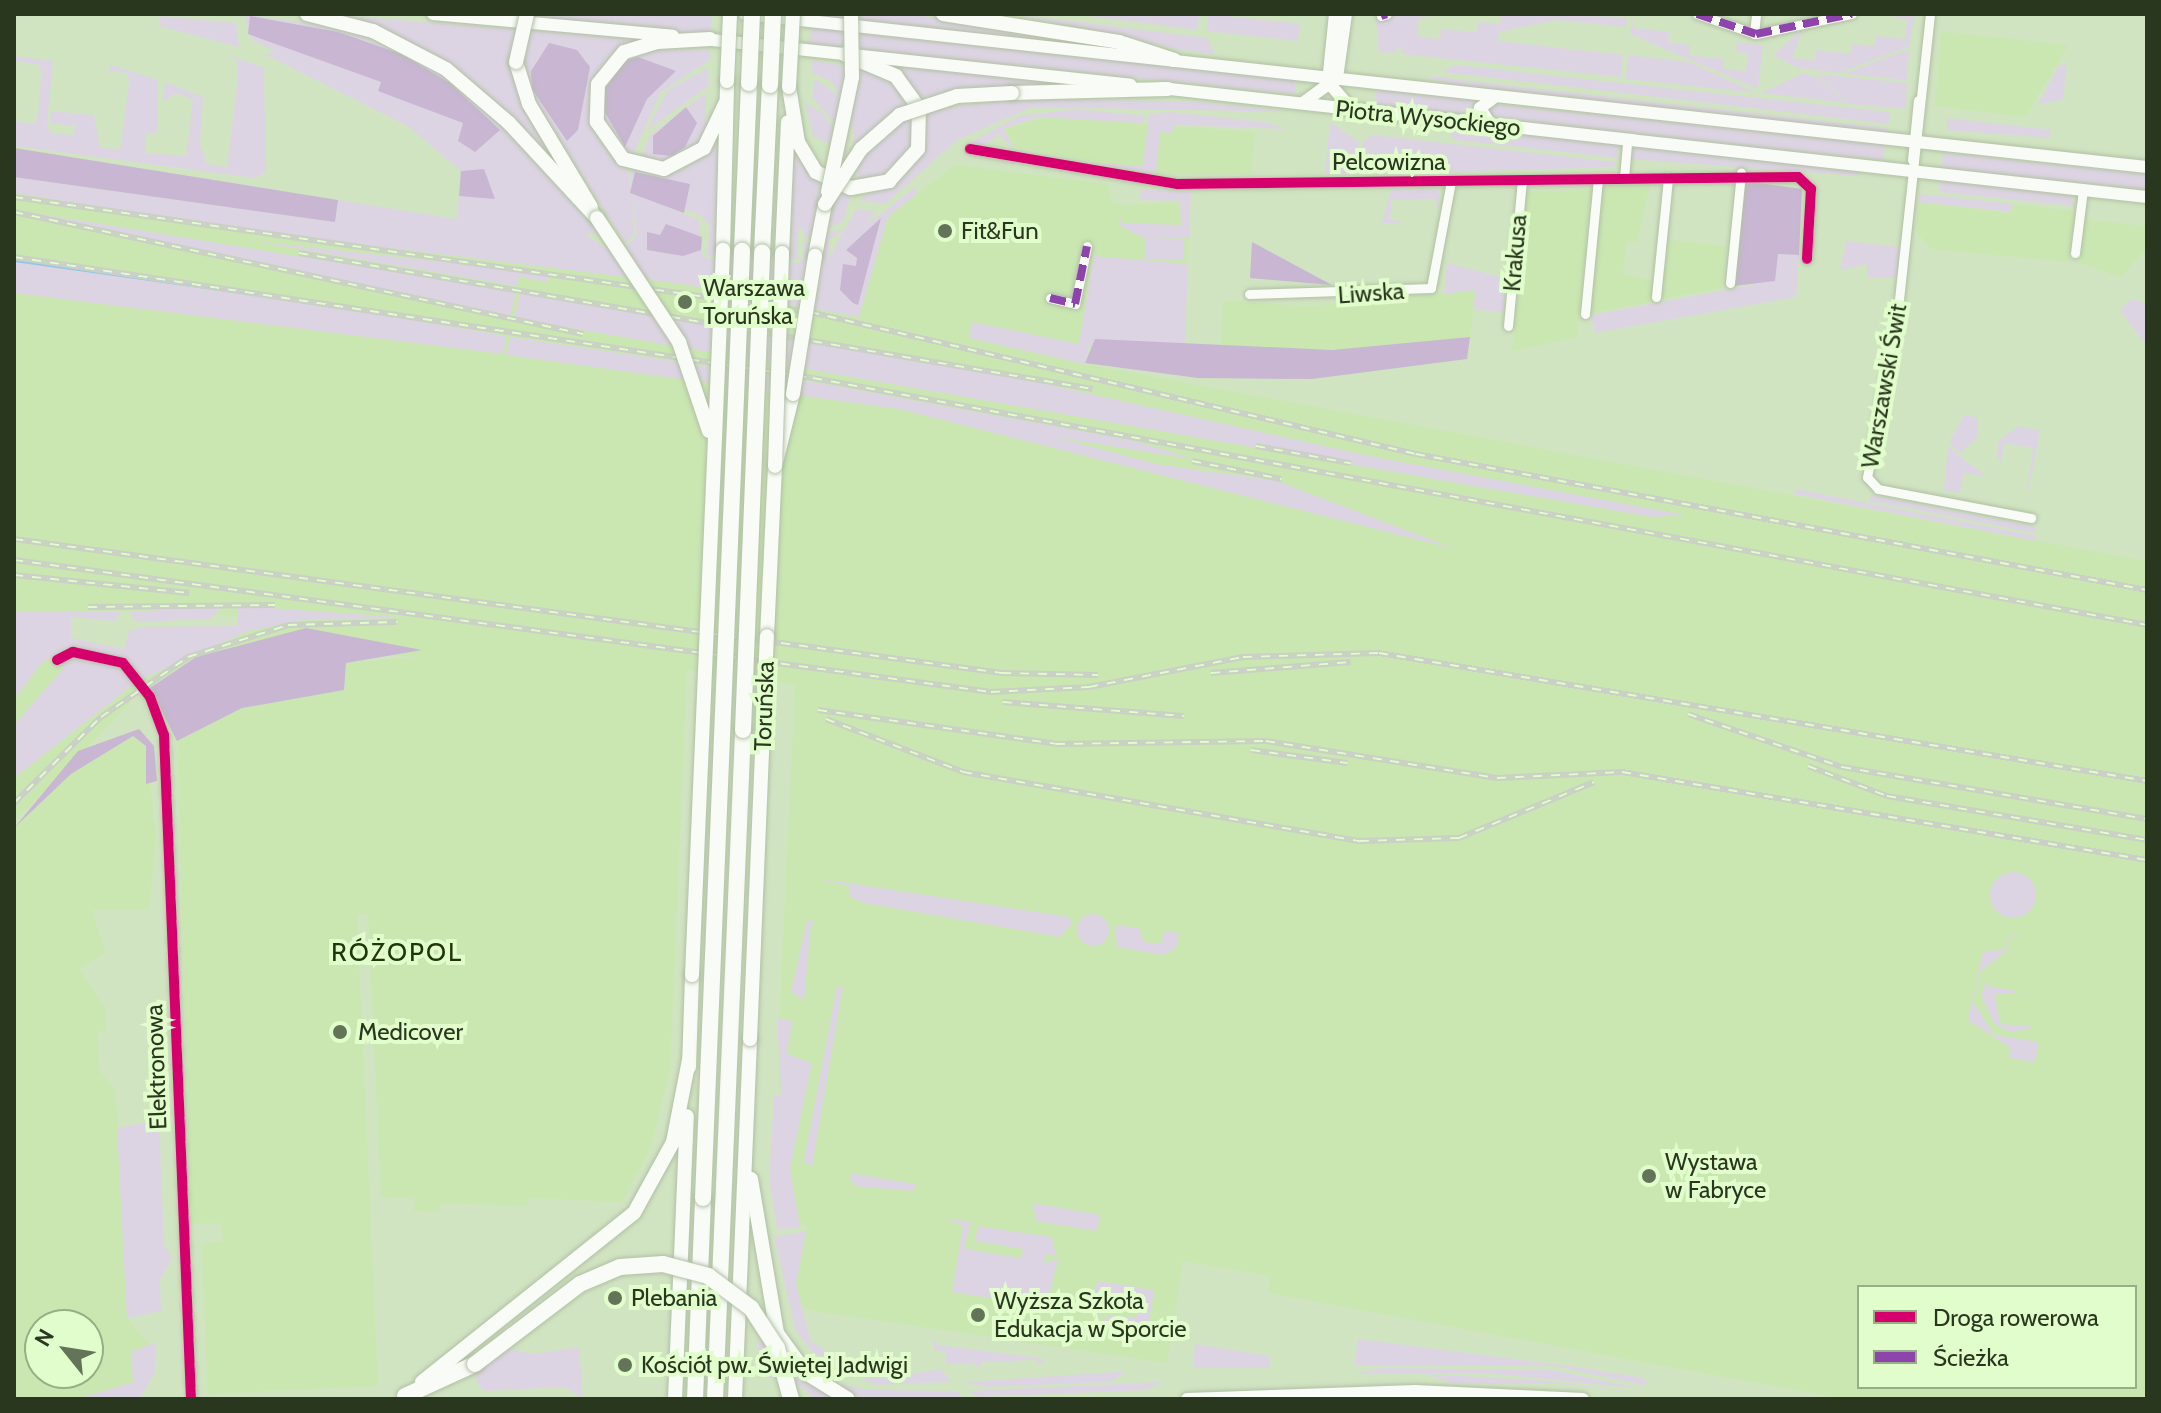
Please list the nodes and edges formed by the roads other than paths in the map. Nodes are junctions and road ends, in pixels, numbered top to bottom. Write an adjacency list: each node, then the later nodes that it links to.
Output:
1 (307, 14): 47 (main road)
2 (433, 14): 22 (main road, Piotra Wysockiego)
3 (527, 14): 47 (main road, bridge)
4 (730, 14): 29 (main road, bridge)
5 (745, 14): 24 (main road, Piotra Wysockiego)
6 (752, 14): 66 (highway, Toruńska, bridge)
7 (773, 14): 67 (highway, Toruńska, bridge)
8 (793, 14): 26 (main road, Toruńska, bridge)
9 (851, 14): 46 (main road, bridge)
10 (943, 14): 17 (main road)
11 (1335, 14): 25 (main road)
12 (1346, 14): 25 (main road)
13 (1697, 14): 19 (street)
14 (1756, 14): 20 (street)
15 (1852, 14): 18 (street)
16 (1930, 14): 34 (street)
17 (994, 16): 24 (main road)
18 (1810, 19): 20 (street)
19 (1720, 25): 20 (street); 21 (street)
20 (1754, 32)
21 (1716, 38)
22 (710, 39): 23 (main road, Piotra Wysockiego); 29 (main road)
23 (844, 54): 26 (main road); 27 (main road, Piotra Wysockiego)
24 (1174, 60): 25 (main road, Piotra Wysockiego)
25 (1331, 81): 28 (main road, Piotra Wysockiego); 30 (main road); 31 (main road)
26 (789, 87): 57 (main road, Toruńska, bridge)
27 (1168, 89): 30 (main road, Piotra Wysockiego); 46 (main road, bridge)
28 (1499, 96): 32 (main road); 34 (main road, Piotra Wysockiego)
29 (726, 102): 58 (main road, bridge)
30 (1297, 103): 31 (main road, Piotra Wysockiego)
31 (1362, 111): 32 (main road, Piotra Wysockiego)
32 (1492, 125): 33 (main road, Piotra Wysockiego)
33 (1627, 140): 37 (main road, Piotra Wysockiego); 39 (street)
34 (1914, 142): 36 (main road, Piotra Wysockiego); 37 (street)
35 (970, 149): 42 (street, Pelcowizna)
36 (2147, 167)
37 (1913, 171): 44 (main road, Piotra Wysockiego); 59 (street, Warszawski Świt)
38 (1741, 173): 40 (street, Pelcowizna); 50 (street, Pelcowizna); 51 (street)
39 (1624, 178): 40 (street, Pelcowizna); 41 (street, Pelcowizna)
40 (1668, 178): 53 (street)
41 (1598, 179): 43 (street, Pelcowizna); 55 (street)
42 (1451, 181): 43 (street, Pelcowizna); 52 (street, Liwska)
43 (1522, 181): 56 (street, Krakusa)
44 (2083, 190): 45 (main road, Piotra Wysockiego); 49 (street)
45 (2147, 197)
46 (825, 204): 57 (main road, bridge)
47 (597, 218): 58 (main road, bridge)
48 (1087, 246): 54 (street)
49 (2075, 253)
50 (1807, 259)
51 (1730, 283)
52 (1249, 294)
53 (1656, 297)
54 (1050, 298)
55 (1585, 314)
56 (1508, 326)
57 (775, 466): 62 (main road, Toruńska, bridge)
58 (713, 491): 61 (main road, bridge)
59 (2031, 518)
60 (57, 660): 64 (street, Elektronowa)
61 (689, 1060): 63 (main road); 65 (main road)
62 (748, 1200): 68 (main road, Toruńska); 70 (main road)
63 (402, 1397): 69 (highway, bridge)
64 (191, 1399)
65 (675, 1399)
66 (695, 1399)
67 (715, 1399)
68 (735, 1399)
69 (791, 1399)
70 (848, 1399)
71 (1187, 1399): 72 (main road)
72 (1583, 1399)

